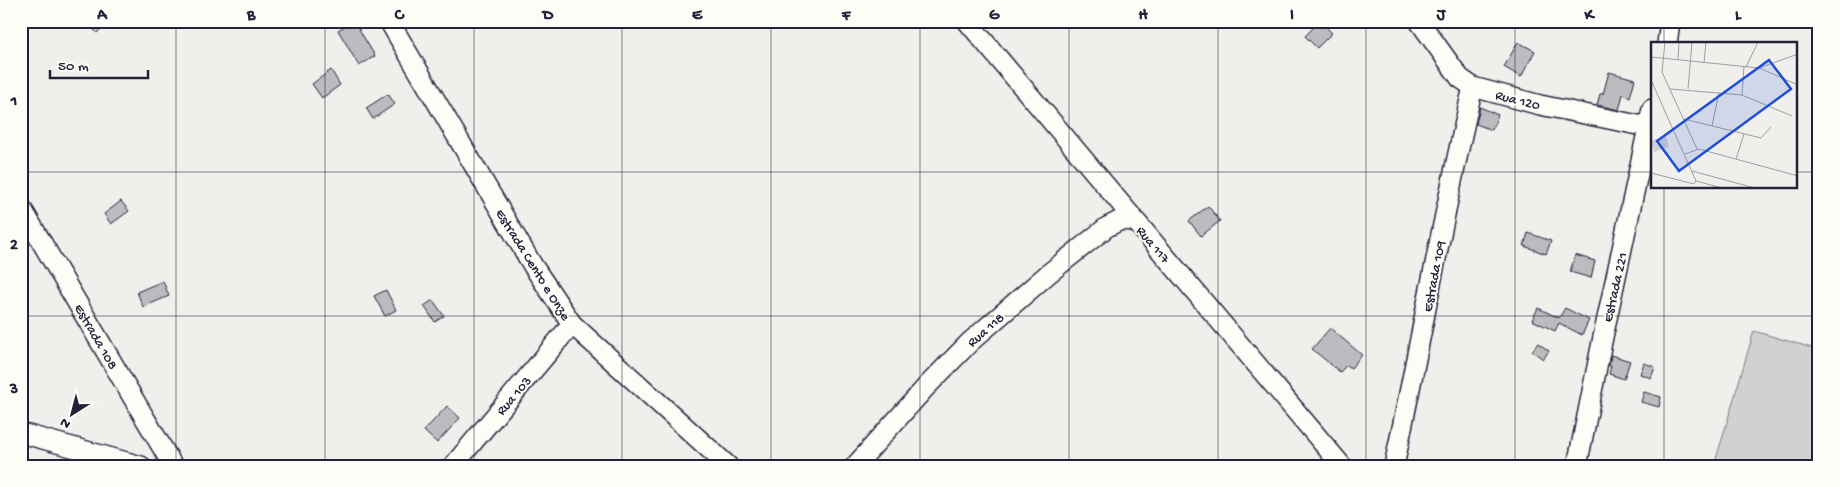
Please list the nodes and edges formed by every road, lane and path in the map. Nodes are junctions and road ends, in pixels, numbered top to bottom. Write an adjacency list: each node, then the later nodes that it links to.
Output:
1 (389, 21): 10 (street, Estrada Cento e Onze)
2 (967, 21): 9 (street, Rua 117)
3 (1419, 21): 6 (street, Rua 120)
4 (1670, 21): 5 (street)
5 (1667, 42)
6 (1473, 87): 7 (street, Rua 120); 18 (street, Estrada 109)
7 (1650, 118): 19 (street, Estrada 221)
8 (21, 207): 13 (street, Estrada 108)
9 (1135, 221): 16 (street, Rua 118); 17 (street, Rua 117)
10 (572, 324): 14 (street, Rua 103); 15 (street, Estrada Cento e Onze)
11 (21, 432): 12 (street)
12 (141, 466)
13 (173, 466)
14 (453, 466)
15 (728, 466)
16 (856, 466)
17 (1342, 466)
18 (1394, 466)
19 (1577, 466)

